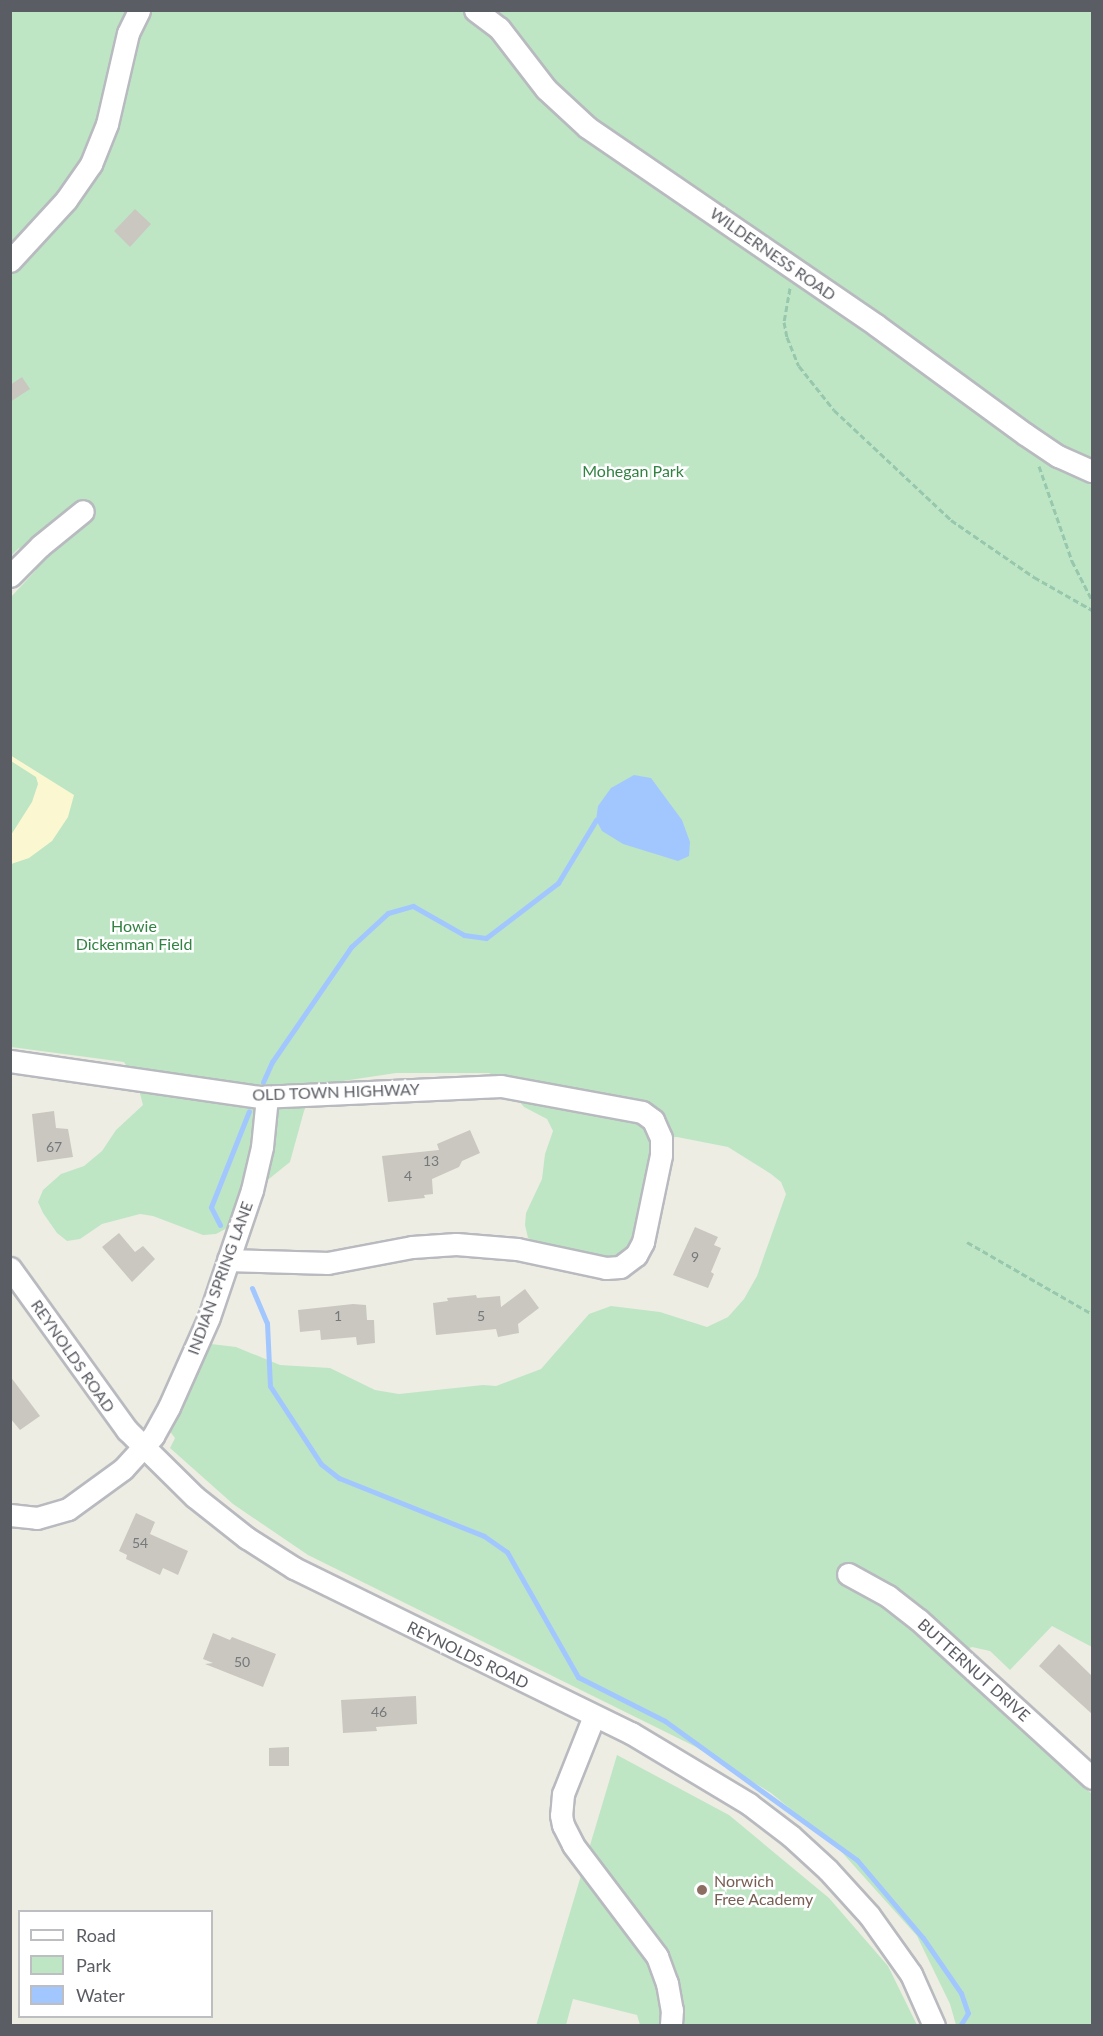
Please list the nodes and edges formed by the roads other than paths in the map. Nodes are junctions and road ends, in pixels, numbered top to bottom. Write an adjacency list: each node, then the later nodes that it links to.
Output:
1 (139, 10): 3 (street)
2 (475, 10): 4 (street, WILDERNESS ROAD)
3 (10, 261)
4 (1092, 471)
5 (83, 511): 6 (street)
6 (10, 576)
7 (10, 1061): 8 (street, OLD TOWN HIGHWAY)
8 (267, 1097): 9 (street, INDIAN SPRING LANE); 9 (street, OLD TOWN HIGHWAY)
9 (228, 1260): 11 (street, INDIAN SPRING LANE)
10 (10, 1268): 11 (street, REYNOLDS ROAD)
11 (143, 1448): 12 (street, INDIAN SPRING LANE); 14 (street, REYNOLDS ROAD)
12 (10, 1515)
13 (848, 1574): 15 (street, BUTTERNUT DRIVE)
14 (594, 1716): 16 (street); 17 (street, REYNOLDS ROAD)
15 (1092, 1778)
16 (670, 2025)
17 (934, 2025)

